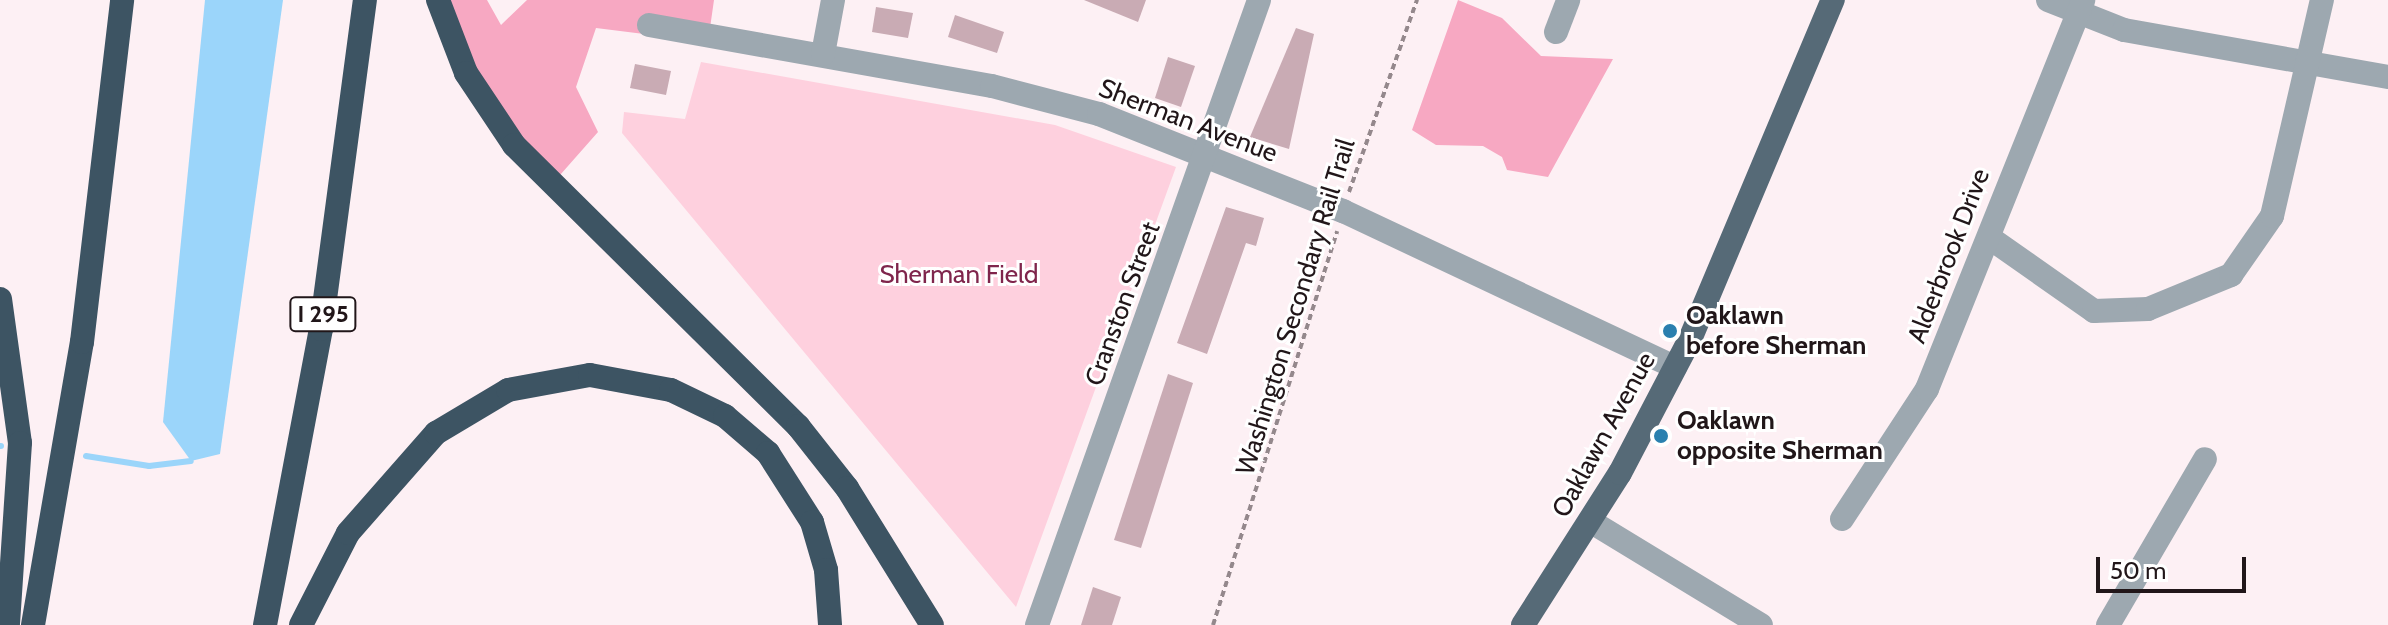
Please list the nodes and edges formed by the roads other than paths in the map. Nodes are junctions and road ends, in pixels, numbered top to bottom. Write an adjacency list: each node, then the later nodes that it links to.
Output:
1 (122, 0): 24 (highway)
2 (365, 0): 25 (highway, I 295)
3 (438, 0): 28 (highway)
4 (833, 0): 13 (street)
5 (1568, 0): 12 (street)
6 (1833, 0): 19 (main road, Oaklawn Avenue)
7 (2048, 0): 10 (street)
8 (2322, 0): 14 (street)
9 (1251, 3): 16 (street, Cranston Street)
10 (2080, 6): 14 (street); 17 (street, Alderbrook Drive)
11 (649, 25): 13 (street, Sherman Avenue)
12 (1556, 32)
13 (823, 54): 16 (street, Sherman Avenue)
14 (2306, 62): 15 (street); 17 (street)
15 (2388, 77)
16 (1205, 157): 19 (street, Sherman Avenue); 29 (street, Cranston Street)
17 (1990, 238): 21 (street, Alderbrook Drive)
18 (0, 299): 23 (highway)
19 (1675, 367): 22 (main road, Oaklawn Avenue)
20 (2205, 459): 32 (street)
21 (1842, 519)
22 (1590, 521): 30 (main road, Oaklawn Avenue); 31 (street)
23 (8, 625)
24 (33, 625)
25 (265, 625)
26 (301, 625): 27 (highway)
27 (830, 625)
28 (932, 625)
29 (1037, 625)
30 (1523, 625)
31 (1761, 625)
32 (2108, 625)

